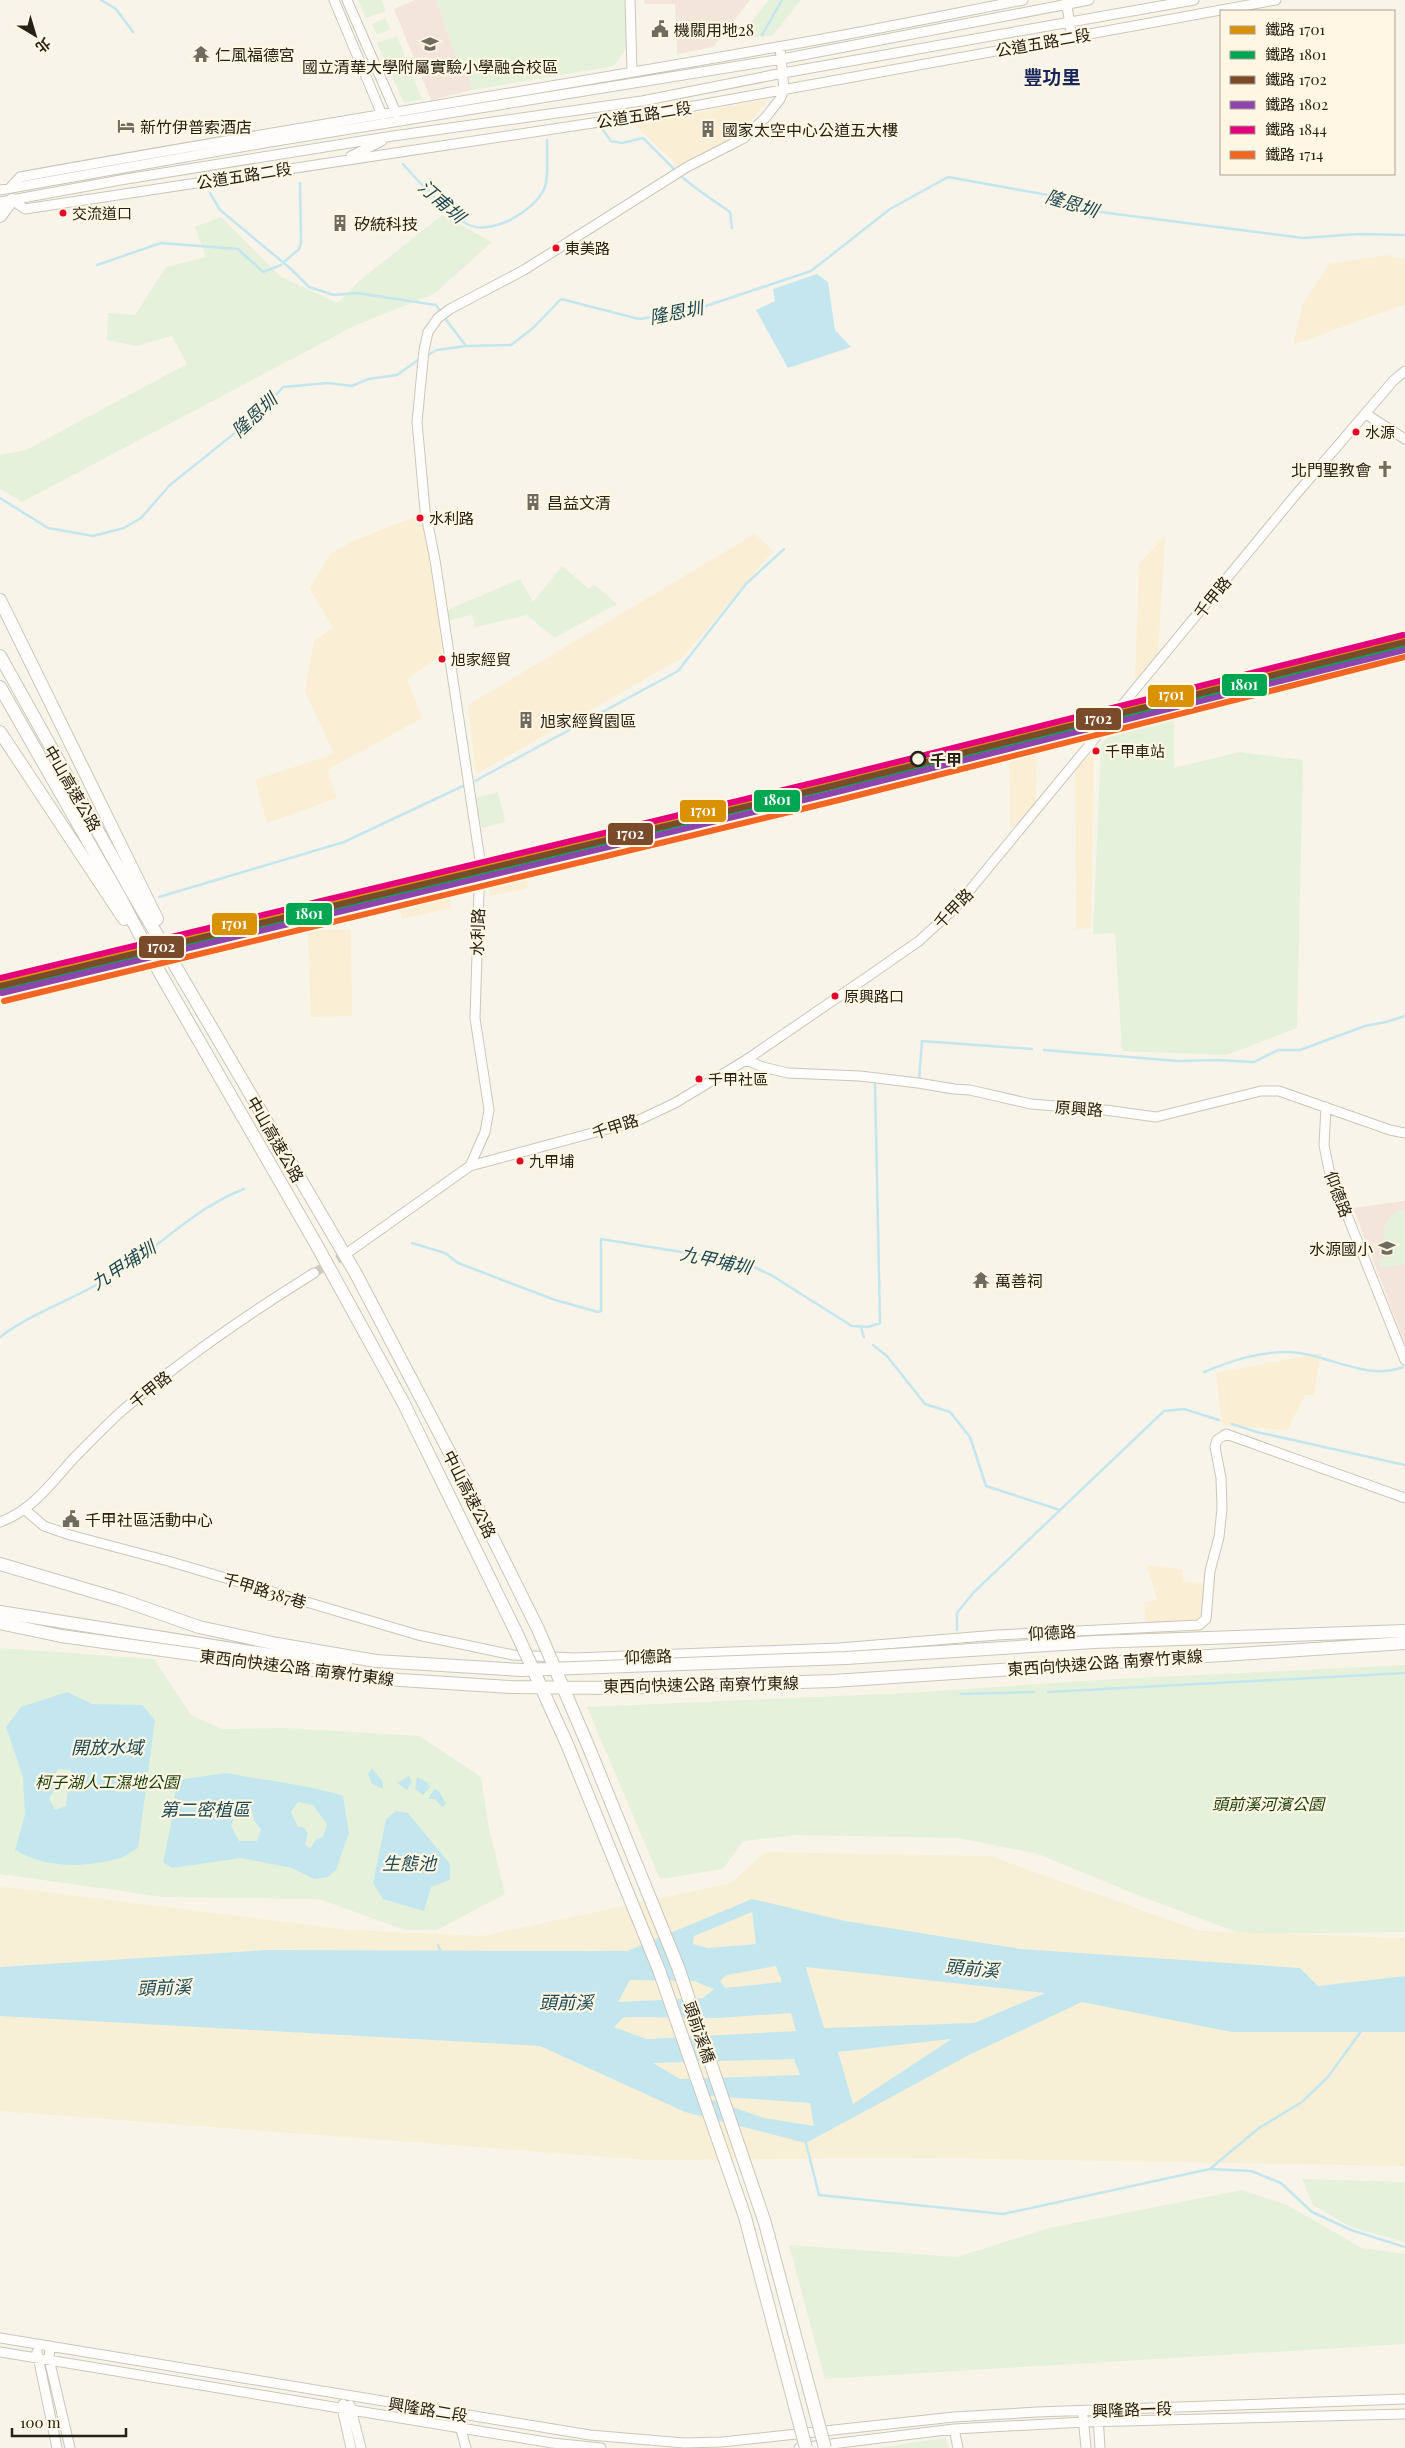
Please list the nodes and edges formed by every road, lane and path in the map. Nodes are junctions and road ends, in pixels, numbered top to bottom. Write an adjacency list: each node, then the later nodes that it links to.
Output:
1 (334, 0): 17 (street)
2 (347, 0): 16 (street)
3 (630, 0): 13 (street)
4 (1023, 0): 11 (street)
5 (1089, 0): 8 (street, 公道五路二段)
6 (1194, 0): 9 (street, 公道五路二段)
7 (1276, 0): 10 (street, 公道五路二段)
8 (1067, 2): 9 (street); 12 (street, 公道五路二段)
9 (1070, 22): 10 (street); 14 (street, 公道五路二段)
10 (1072, 36): 15 (street, 公道五路二段)
11 (780, 47): 12 (street); 13 (street)
12 (782, 59): 14 (street); 20 (street, 公道五路二段)
13 (632, 71): 16 (street)
14 (783, 73): 15 (street); 18 (street, 公道五路二段)
15 (784, 90): 19 (street, 公道五路二段); 34 (street, 水利路)
16 (396, 113): 17 (street)
17 (382, 115): 20 (street)
18 (393, 136): 19 (street); 20 (street, 公道五路二段)
19 (341, 160): 20 (street, 公道五路二段)
20 (5, 195): 21 (highway)
21 (0, 216)
22 (1405, 371): 23 (street, 千甲路)
23 (1366, 414): 24 (street); 31 (street, 千甲路)
24 (1405, 439)
25 (0, 600): 30 (highway)
26 (0, 656): 30 (highway, 中山高速公路)
27 (0, 687): 29 (highway, 中山高速公路)
28 (0, 732): 29 (highway)
29 (160, 973): 47 (highway, 中山高速公路)
30 (205, 1014): 44 (highway, 中山高速公路)
31 (746, 1060): 32 (street, 原興路); 34 (street, 千甲路)
32 (1326, 1107): 33 (street, 原興路); 37 (street, 仰德路)
33 (1405, 1132)
34 (470, 1166): 35 (street, 千甲路)
35 (350, 1251)
36 (314, 1274): 39 (street, 千甲路)
37 (1405, 1360)
38 (1405, 1498): 50 (street, 仰德路)
39 (24, 1509): 40 (street, 千甲路); 50 (street, 千甲路387巷)
40 (0, 1522)
41 (0, 1564): 51 (highway)
42 (0, 1612): 43 (highway, 東西向快速公路 南寮竹東線)
43 (8, 1621): 48 (highway, 東西向快速公路 南寮竹東線); 51 (highway, 東西向快速公路 南寮竹東線)
44 (538, 1629): 79 (highway, 頭前溪橋, bridge)
45 (0, 1630): 48 (highway)
46 (1405, 1631): 51 (highway, 東西向快速公路 南寮竹東線, bridge)
47 (516, 1632): 78 (highway, 頭前溪橋, bridge)
48 (62, 1636): 49 (highway, 東西向快速公路 南寮竹東線, bridge)
49 (1405, 1643)
50 (513, 1655)
51 (376, 1662)
52 (0, 2338): 53 (street, 興隆路二段)
53 (37, 2344): 54 (street, 興隆路二段); 56 (street)
54 (50, 2346): 57 (street); 58 (street, 興隆路二段)
55 (0, 2352): 56 (street, 興隆路二段)
56 (36, 2357): 57 (street, 興隆路二段); 71 (street)
57 (49, 2359): 60 (street, 興隆路二段); 72 (street)
58 (346, 2396): 60 (street); 69 (street, 興隆路二段)
59 (1405, 2399): 61 (street, 興隆路一段)
60 (347, 2409): 66 (street, 興隆路二段); 73 (street); 74 (street)
61 (1098, 2410): 62 (street, 興隆路一段); 65 (street)
62 (1083, 2411): 64 (street); 67 (street, 興隆路一段)
63 (1405, 2414): 65 (street, 興隆路一段)
64 (1084, 2422): 65 (street, 興隆路一段); 68 (street, 興隆路一段); 81 (street)
65 (1098, 2422): 82 (street)
66 (460, 2426): 75 (street); 76 (street, 興隆路二段)
67 (859, 2428): 69 (street, 興隆路二段)
68 (954, 2430): 70 (street, 興隆路一段); 80 (street)
69 (765, 2443)
70 (863, 2444): 77 (street)
71 (57, 2448)
72 (70, 2448)
73 (351, 2448)
74 (361, 2448)
75 (466, 2448)
76 (601, 2448)
77 (799, 2448)
78 (806, 2448)
79 (825, 2448)
80 (958, 2448)
81 (1086, 2448)
82 (1100, 2448)

